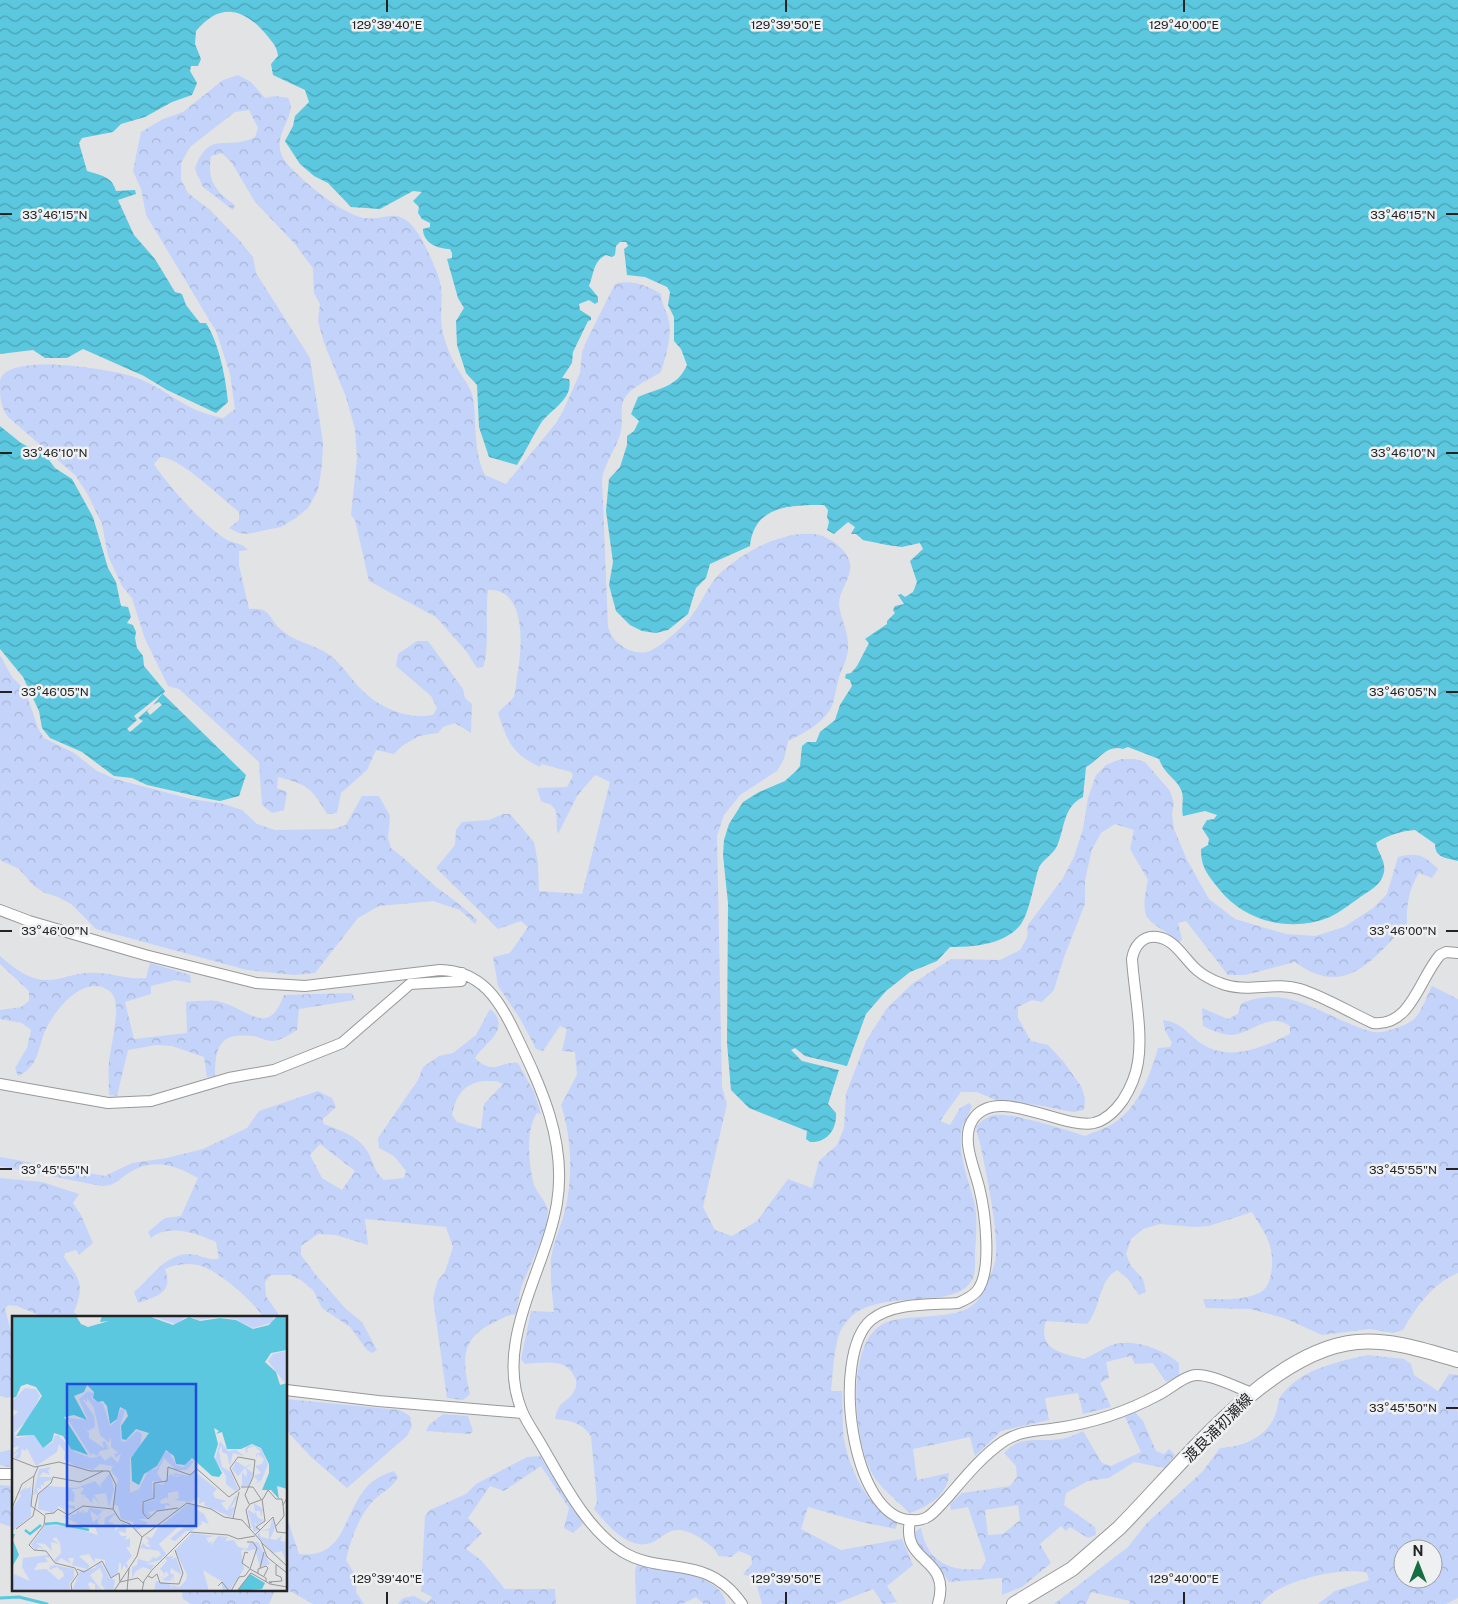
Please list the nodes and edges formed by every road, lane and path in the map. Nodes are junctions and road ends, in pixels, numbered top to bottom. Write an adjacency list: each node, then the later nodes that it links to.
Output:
1 (0, 910): 3 (street)
2 (1458, 952): 9 (street)
3 (462, 973): 4 (street); 8 (street)
4 (0, 1084)
5 (1458, 1360): 7 (main road, 渡良浦初瀬線)
6 (288, 1390): 8 (street)
7 (1252, 1393): 9 (street); 12 (main road, 渡良浦初瀬線)
8 (522, 1413): 10 (street)
9 (910, 1521): 11 (street)
10 (742, 1604)
11 (938, 1604)
12 (1014, 1604)

